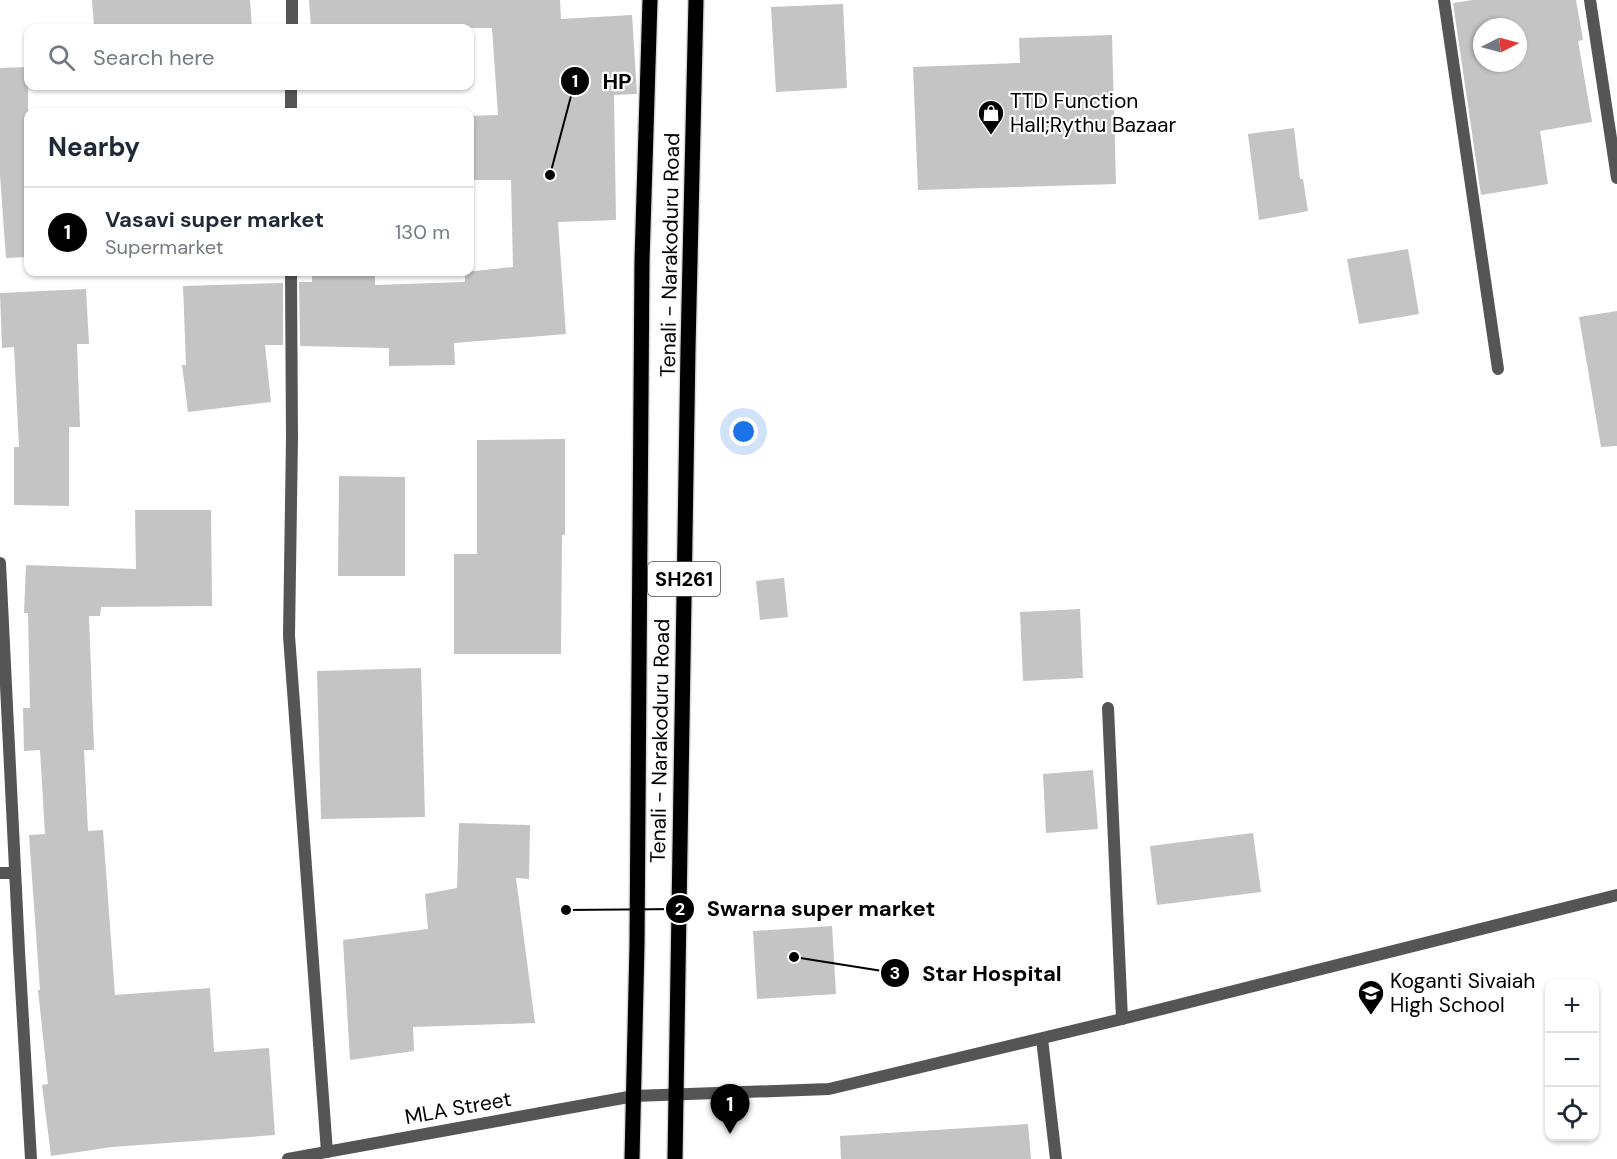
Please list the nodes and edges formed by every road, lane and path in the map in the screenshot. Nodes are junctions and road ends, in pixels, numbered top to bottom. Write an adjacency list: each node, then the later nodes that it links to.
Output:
1 (292, 0): 6 (street)
2 (650, 0): 20 (main road, Tenali - Narakoduru Road / SH261)
3 (696, 0): 19 (main road, Tenali - Narakoduru Road / SH261)
4 (1444, 0): 11 (street)
5 (1590, 0): 9 (street)
6 (292, 24)
7 (291, 90): 8 (street)
8 (291, 108)
9 (1617, 178)
10 (291, 276): 21 (street)
11 (1498, 369)
12 (0, 563): 15 (street)
13 (1108, 708): 17 (street)
14 (0, 873): 15 (street)
15 (15, 873): 22 (street)
16 (1617, 895): 17 (street, MLA Street)
17 (1122, 1019): 18 (street, MLA Street)
18 (1042, 1039): 19 (street, MLA Street); 26 (street)
19 (676, 1095): 20 (street, MLA Street); 25 (main road, Tenali - Narakoduru Road / SH261)
20 (634, 1096): 21 (street, MLA Street); 24 (main road, Tenali - Narakoduru Road / SH261)
21 (327, 1152): 23 (street, MLA Street)
22 (31, 1159)
23 (288, 1159)
24 (632, 1159)
25 (675, 1159)
26 (1056, 1159)

